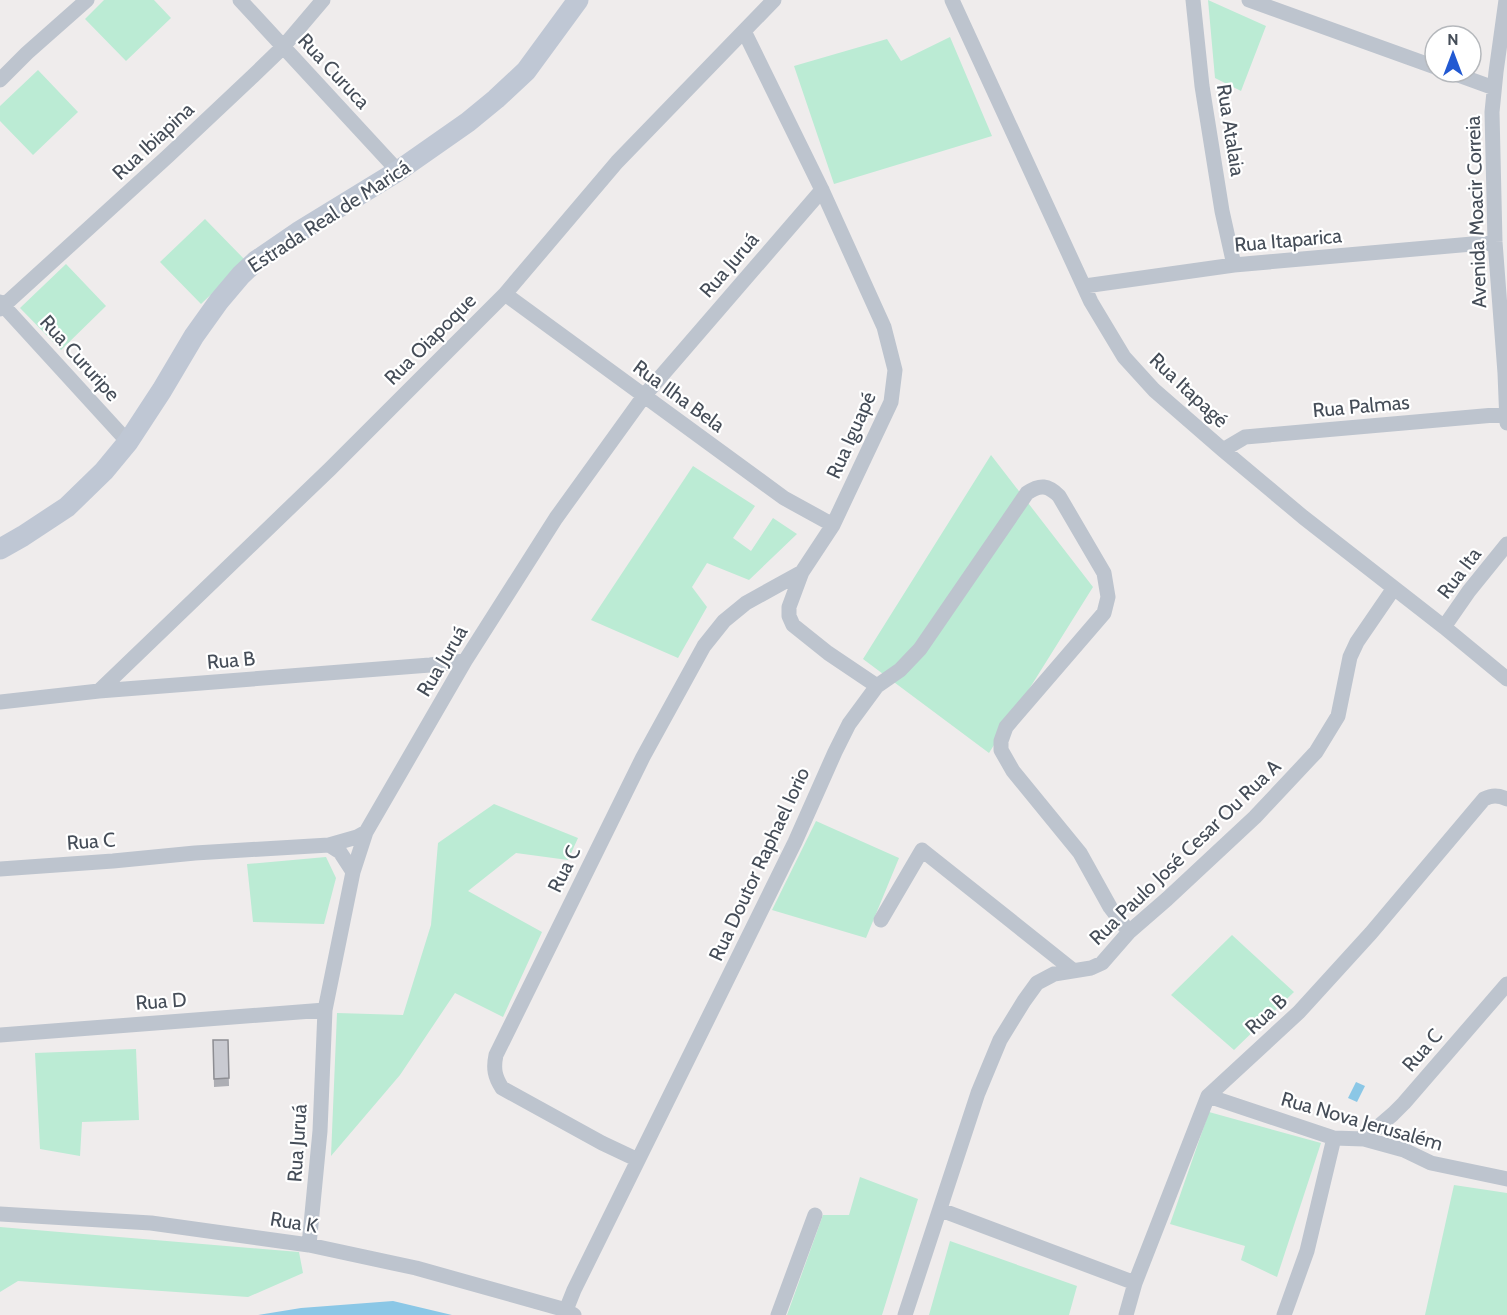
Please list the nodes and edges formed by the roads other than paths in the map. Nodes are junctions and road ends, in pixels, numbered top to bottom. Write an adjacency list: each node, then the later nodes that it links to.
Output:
1 (87, 0): 13 (street)
2 (240, 0): 11 (street, Rua Curuca)
3 (323, 0): 11 (street, Rua Ibiapina)
4 (578, 0): 16 (main road, Estrada Real de Maricá)
5 (774, 0): 10 (street, Rua Oiapoque)
6 (952, 0): 20 (street, Rua Itapagé)
7 (1193, 0): 19 (street, Rua Atalaia)
8 (1249, 0): 12 (street)
9 (1506, 0): 15 (street, Avenida Moacir Correia)
10 (744, 31): 17 (street, Rua Iguapé); 21 (street, Rua Oiapoque)
11 (283, 47): 16 (street, Rua Curuca); 22 (street, Rua Ibiapina)
12 (1423, 63)
13 (0, 80)
14 (1483, 84): 15 (street)
15 (1494, 88): 18 (street, Avenida Moacir Correia)
16 (398, 171): 25 (main road, Estrada Real de Maricá)
17 (822, 190): 23 (street, Rua Juruá); 27 (street, Rua Iguapé)
18 (1495, 242): 19 (street, Rua Itaparica); 24 (street, Avenida Moacir Correia)
19 (1233, 265): 20 (street, Rua Itaparica)
20 (1085, 286): 26 (street, Rua Itapagé)
21 (505, 294): 23 (street, Rua Ilha Bela); 36 (street, Rua Oiapoque)
22 (1, 305): 25 (street, Rua Cururipe)
23 (644, 396): 27 (street, Rua Ilha Bela); 33 (street, Rua Juruá)
24 (1506, 419): 26 (street, Rua Palmas)
25 (128, 442): 29 (main road, Estrada Real de Maricá)
26 (1222, 450): 31 (street, Rua Itapagé)
27 (833, 525): 30 (street, Rua Iguapé)
28 (1507, 544): 32 (street, Rua Ita)
29 (0, 549)
30 (802, 572): 35 (street, Rua Iguapé); 52 (street, Rua C)
31 (1394, 588): 32 (street, Rua Itapagé); 44 (street, Rua Paulo José Cesar Ou Rua A)
32 (1444, 627): 34 (street, Rua Itapagé)
33 (465, 661): 36 (street, Rua B); 39 (street, Rua Juruá)
34 (1507, 679)
35 (877, 686): 44 (street, Rua Doutor Raphael Iorio); 52 (street, Rua Doutor Raphael Iorio)
36 (99, 691): 37 (street, Rua B)
37 (0, 702)
38 (1507, 799): 49 (street, Rua B)
39 (366, 832): 40 (street, Rua C); 42 (street, Rua Juruá)
40 (329, 845): 41 (street, Rua C); 42 (street)
41 (0, 869)
42 (353, 872): 47 (street, Rua Juruá)
43 (881, 920): 45 (street)
44 (1129, 932): 45 (street, Rua Paulo José Cesar Ou Rua A)
45 (1074, 971): 54 (street, Rua Paulo José Cesar Ou Rua A)
46 (1507, 984): 51 (street, Rua C)
47 (325, 1010): 48 (street, Rua D); 57 (street, Rua Juruá)
48 (0, 1035)
49 (1208, 1096): 50 (street, Rua Nova Jerusalém); 58 (street, Rua B)
50 (1334, 1138): 51 (street, Rua Nova Jerusalém); 63 (street)
51 (1364, 1139): 53 (street, Rua Nova Jerusalém)
52 (638, 1160): 59 (street, Rua Doutor Raphael Iorio)
53 (1507, 1179)
54 (941, 1210): 58 (street); 61 (street, Rua Paulo José Cesar Ou Rua A)
55 (0, 1214): 57 (street, Rua K)
56 (815, 1215): 60 (street)
57 (309, 1245): 59 (street, Rua K)
58 (1136, 1283): 62 (street, Rua B)
59 (570, 1313)
60 (778, 1315)
61 (905, 1315)
62 (1126, 1315)
63 (1284, 1315)

